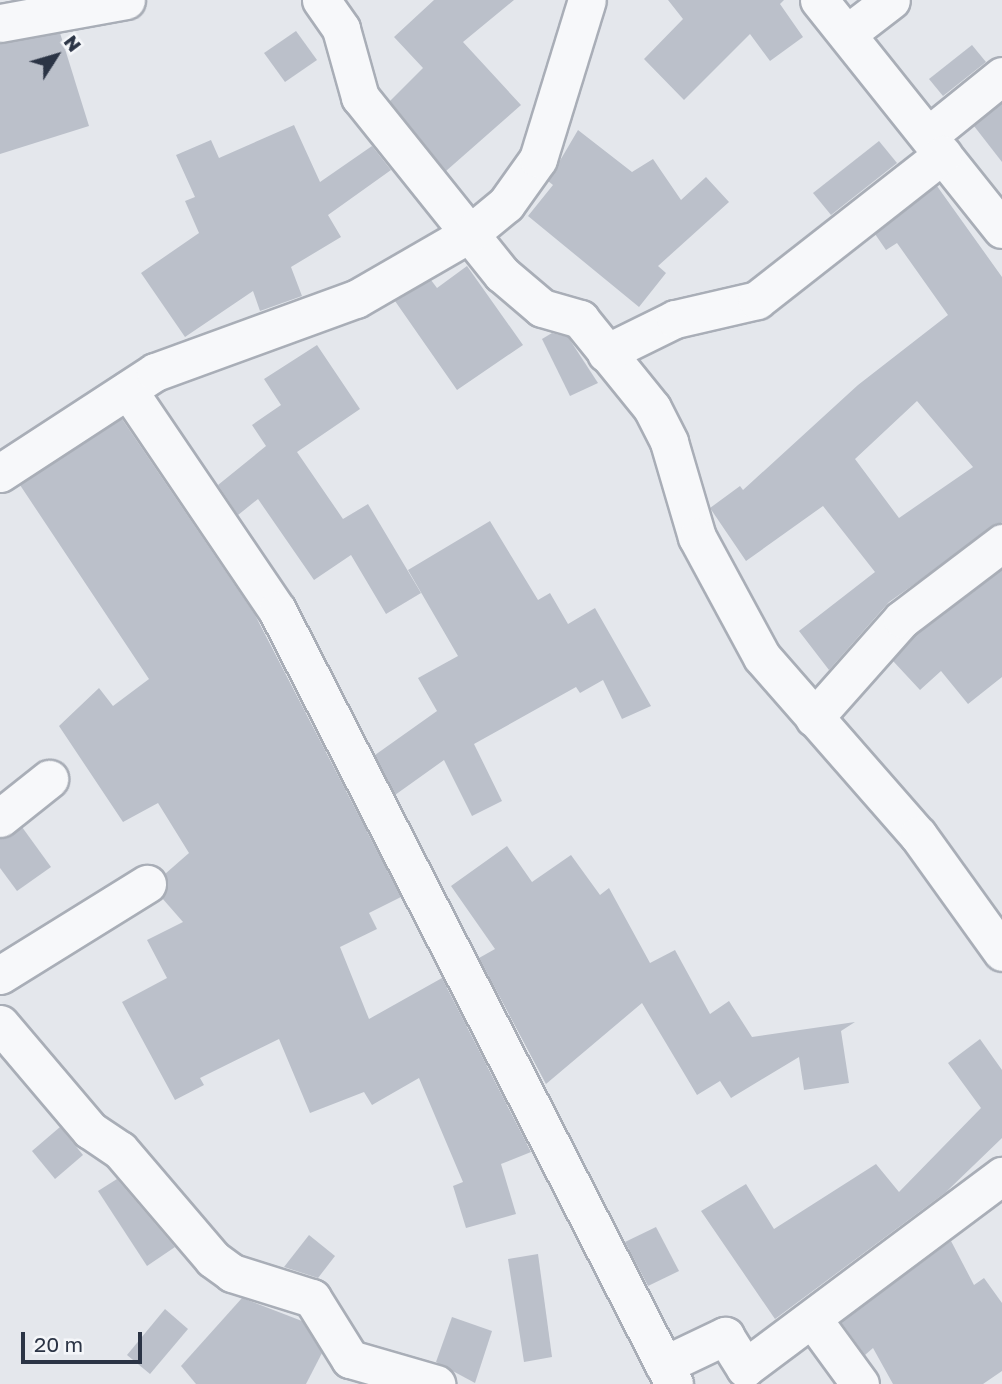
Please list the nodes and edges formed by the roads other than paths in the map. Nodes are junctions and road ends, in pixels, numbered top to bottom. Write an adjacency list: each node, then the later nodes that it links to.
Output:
1 (126, 0): 6 (street)
2 (321, 0): 11 (street)
3 (587, 0): 11 (street)
4 (819, 0): 7 (street)
5 (891, 0): 7 (street)
6 (0, 23)
7 (848, 33): 9 (street)
8 (1002, 76): 9 (street)
9 (936, 144): 10 (street); 12 (street)
10 (1002, 229)
11 (472, 232): 12 (street); 13 (street)
12 (606, 353): 16 (street)
13 (128, 390): 14 (street); 25 (street)
14 (0, 473)
15 (1002, 543): 16 (street)
16 (814, 718): 20 (street)
17 (49, 779): 18 (street)
18 (0, 818)
19 (147, 884): 21 (street)
20 (1002, 952)
21 (0, 975)
22 (0, 1024): 26 (street)
23 (1002, 1176): 24 (street)
24 (814, 1321): 25 (street); 27 (street)
25 (669, 1374)
26 (436, 1384)
27 (860, 1384)

